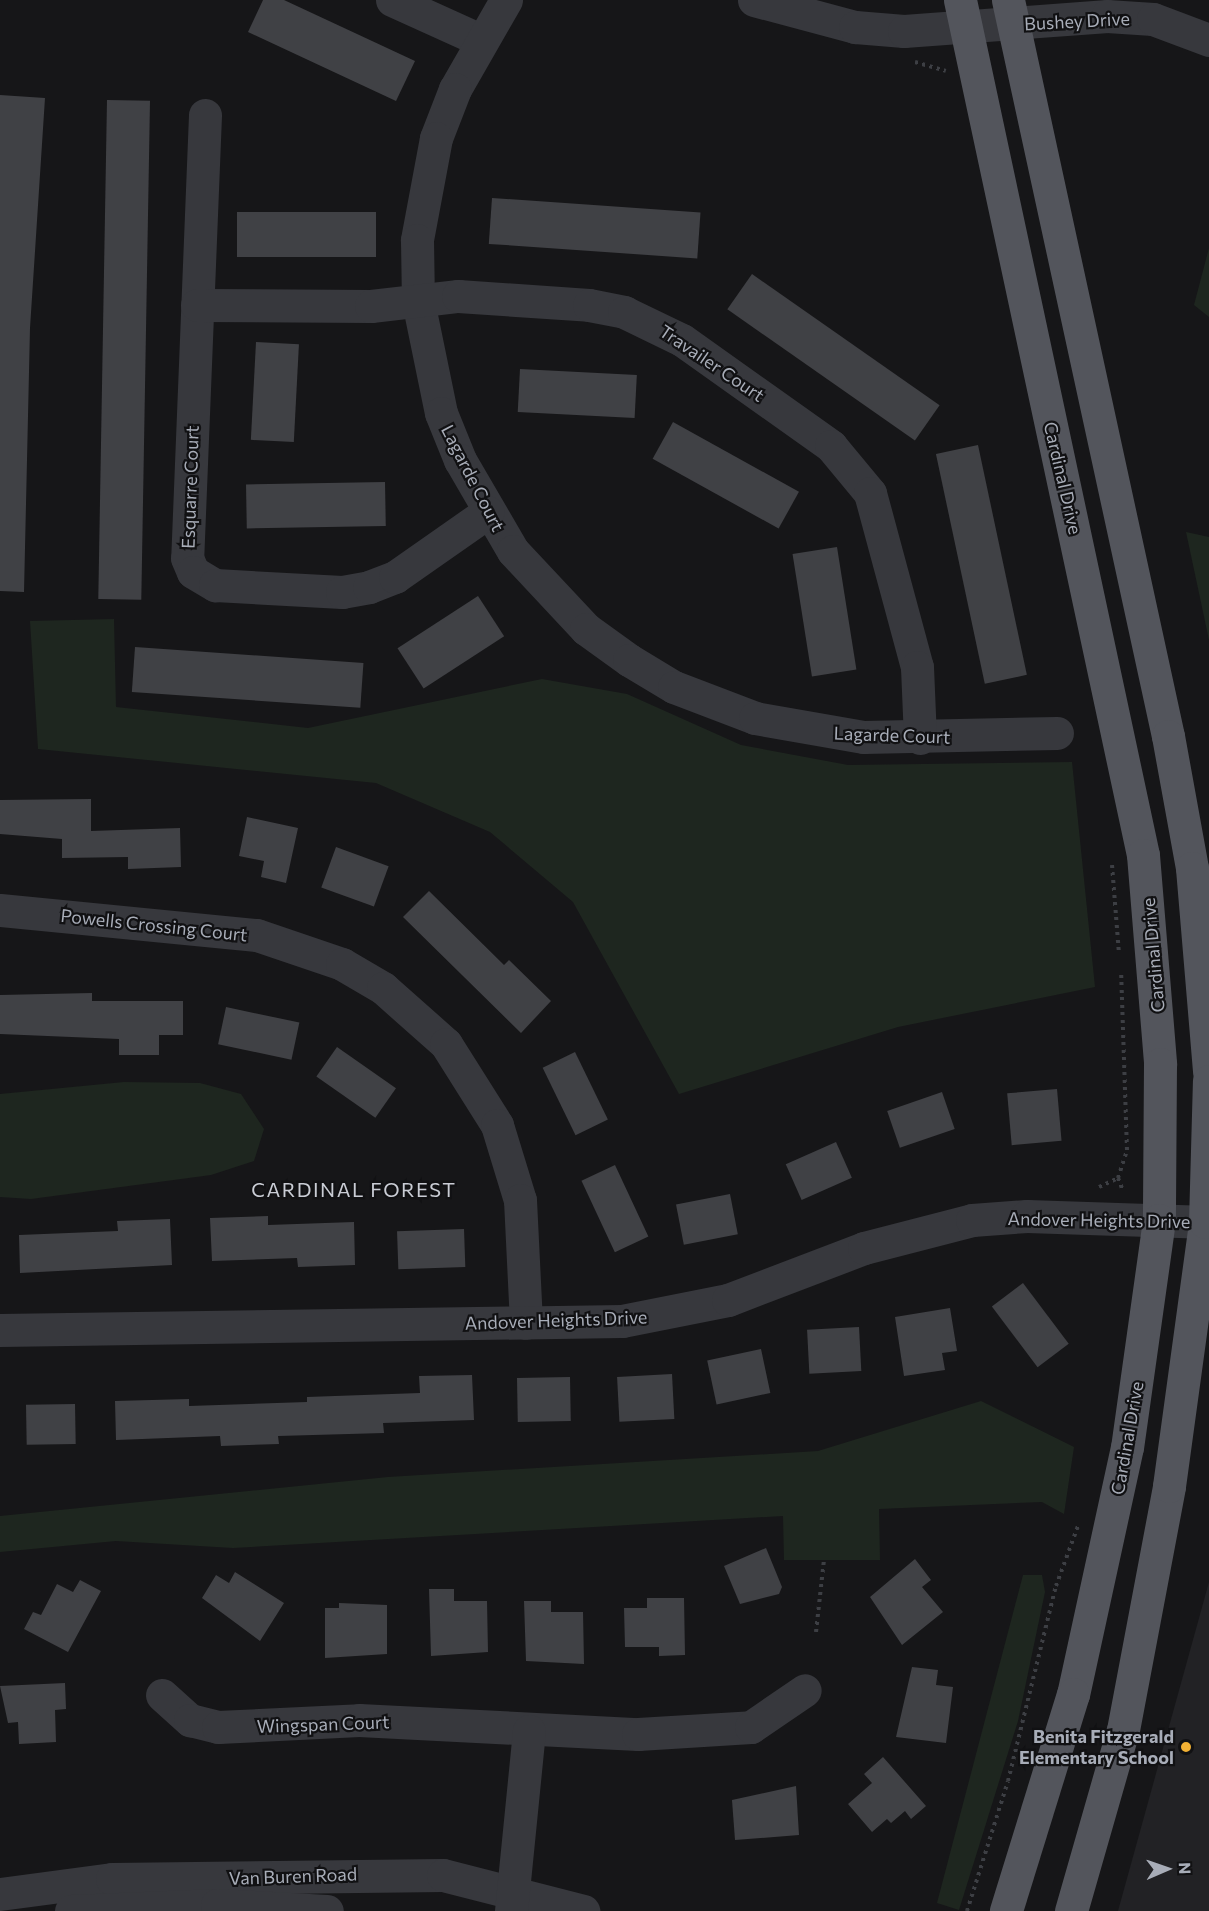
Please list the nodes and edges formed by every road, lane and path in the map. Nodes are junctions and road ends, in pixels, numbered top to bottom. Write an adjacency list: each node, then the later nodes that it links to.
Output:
1 (392, 0): 7 (street)
2 (506, 0): 7 (street, Lagarde Court)
3 (754, 0): 6 (street, Bushey Drive)
4 (1154, 9): 5 (street, Bushey Drive); 8 (street, Bushey Drive)
5 (1010, 12): 6 (street, Bushey Drive); 18 (main road)
6 (963, 14): 22 (main road, Cardinal Drive)
7 (480, 40): 12 (street, Lagarde Court)
8 (1209, 40)
9 (940, 59): 10 (path)
10 (915, 62)
11 (205, 115): 13 (street, Esquarre Court)
12 (418, 301): 13 (street, Travailer Court); 14 (street, Lagarde Court); 16 (street, Travailer Court)
13 (197, 305): 14 (street, Esquarre Court)
14 (488, 512): 16 (street, Lagarde Court)
15 (1057, 733): 16 (street, Lagarde Court)
16 (920, 738)
17 (0, 910): 24 (street, Powells Crossing Court)
18 (1209, 1072)
19 (1209, 1081): 23 (main road)
20 (1123, 1183): 21 (path)
21 (1099, 1187)
22 (1159, 1220): 23 (street, Andover Heights Drive); 24 (street, Andover Heights Drive); 38 (main road, Cardinal Drive)
23 (1207, 1222): 39 (main road)
24 (526, 1323): 25 (street, Andover Heights Drive)
25 (0, 1330)
26 (1081, 1516): 37 (path)
27 (824, 1560): 28 (path)
28 (816, 1632)
29 (805, 1690): 31 (street, Wingspan Court)
30 (162, 1695): 31 (street, Wingspan Court)
31 (529, 1731): 33 (street)
32 (0, 1894): 33 (street, Van Buren Road)
33 (512, 1901): 36 (street, Van Buren Road)
34 (71, 1911): 35 (street, Van Buren Road)
35 (327, 1911)
36 (583, 1911)
37 (967, 1911)
38 (1006, 1911)
39 (1071, 1911)

